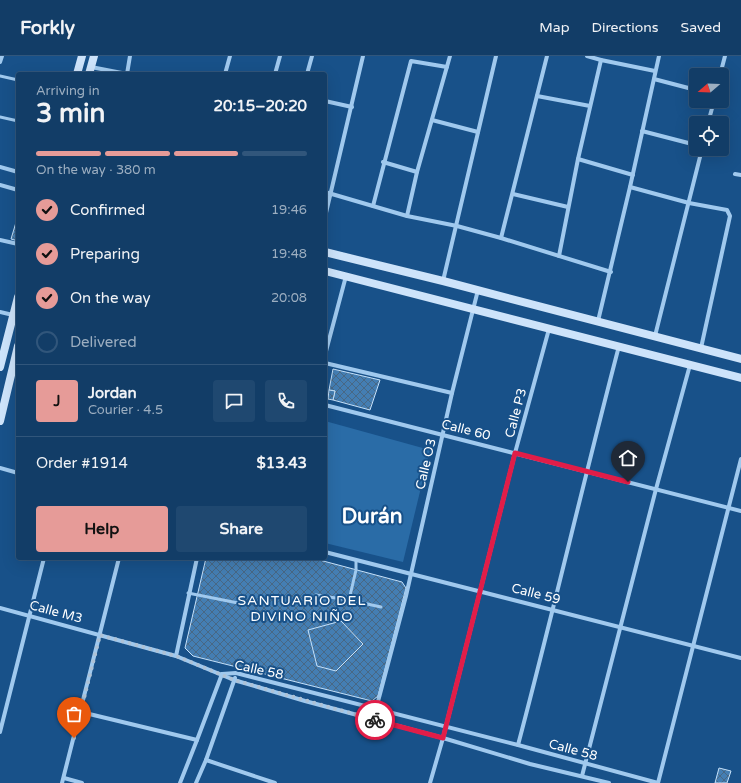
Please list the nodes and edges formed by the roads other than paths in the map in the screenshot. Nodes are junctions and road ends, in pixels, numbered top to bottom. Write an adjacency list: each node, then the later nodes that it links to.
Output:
1 (2, 56): 17 (street)
2 (82, 56): 22 (street)
3 (94, 56): 20 (street)
4 (130, 56): 24 (street)
5 (230, 56): 25 (street)
6 (280, 56): 26 (street)
7 (312, 56): 27 (street)
8 (364, 56): 35 (street)
9 (450, 56): 18 (street)
10 (496, 56): 40 (street)
11 (547, 56): 32 (street)
12 (587, 56): 16 (street)
13 (659, 56): 21 (street)
14 (725, 56): 19 (street)
15 (411, 58): 18 (street); 44 (street)
16 (600, 60): 21 (street); 34 (street)
17 (0, 62)
18 (447, 67): 37 (street)
19 (722, 68)
20 (90, 71): 23 (street)
21 (656, 71): 29 (street)
22 (78, 72)
23 (102, 72)
24 (127, 72)
25 (226, 72)
26 (276, 72)
27 (308, 72)
28 (0, 76): 30 (lane)
29 (654, 79): 31 (street); 39 (street)
30 (16, 80)
31 (689, 88)
32 (537, 96): 34 (street); 56 (street)
33 (327, 101): 35 (street)
34 (590, 106): 43 (street)
35 (352, 107): 55 (street)
36 (0, 117): 38 (lane)
37 (432, 120): 40 (street); 47 (street)
38 (16, 121)
39 (642, 131): 41 (street); 49 (street)
40 (478, 132): 62 (street)
41 (689, 143)
42 (700, 156): 57 (street)
43 (578, 158): 49 (street); 59 (street)
44 (383, 162): 47 (street); 58 (street)
45 (0, 167): 46 (street)
46 (16, 171)
47 (417, 172): 61 (street)
48 (735, 174): 50 (street)
49 (633, 175): 52 (street)
50 (741, 175)
51 (0, 185): 53 (street)
52 (630, 187): 57 (street); 69 (street)
53 (16, 189)
54 (327, 192): 55 (street)
55 (331, 193): 58 (street); 60 (street)
56 (513, 194): 59 (street); 63 (street)
57 (689, 203): 79 (street); 82 (street)
58 (373, 206): 61 (street)
59 (568, 207): 67 (street)
60 (327, 209)
61 (407, 216): 62 (street)
62 (457, 226): 63 (street); 71 (street)
63 (501, 238): 67 (street)
64 (0, 240): 65 (street)
65 (16, 244)
66 (327, 252): 71 (street)
67 (559, 256): 69 (street)
68 (327, 271): 70 (street)
69 (611, 272): 77 (street)
70 (346, 276): 74 (street); 81 (street)
71 (443, 281): 72 (street)
72 (478, 290): 74 (street, Calle O3); 77 (street)
73 (16, 304): 76 (street)
74 (473, 309): 78 (street); 89 (street, Calle O3)
75 (0, 312): 76 (street)
76 (13, 315): 87 (street)
77 (598, 321): 79 (street)
78 (550, 328): 80 (street); 93 (street, Calle P3)
79 (654, 336): 82 (street)
80 (619, 346): 86 (street); 96 (street)
81 (327, 347)
82 (701, 348): 84 (street)
83 (16, 354): 91 (street)
84 (741, 359)
85 (327, 362): 89 (street)
86 (690, 365): 88 (street); 98 (street)
87 (0, 367)
88 (741, 378)
89 (452, 393): 92 (street, Calle O3)
90 (327, 406): 92 (street, Calle 60)
91 (0, 421)
92 (442, 435): 93 (street, Calle 60); 106 (street, Calle O3)
93 (515, 453): 96 (street, Calle 60); 107 (street, Calle P3)
94 (741, 459): 99 (street)
95 (0, 468): 97 (street)
96 (586, 471): 98 (street, Calle 60); 114 (street)
97 (16, 472)
98 (656, 489): 99 (street, Calle 60); 116 (street)
99 (728, 508): 100 (street, Calle 60); 118 (street)
100 (741, 511)
101 (327, 553): 105 (street, Calle 59)
102 (44, 560): 115 (street)
103 (119, 560): 117 (street)
104 (196, 560): 108 (street)
105 (356, 560): 106 (street, Calle 59); 110 (lane)
106 (411, 573): 107 (street, Calle 59); 124 (street, Calle O3)
107 (480, 591): 114 (street, Calle 59); 126 (street, Calle P3)
108 (188, 593): 111 (lane); 119 (street)
109 (316, 595): 110 (lane)
110 (349, 600): 112 (lane)
111 (238, 603)
112 (381, 607)
113 (0, 608): 115 (street, Calle M3)
114 (554, 609): 116 (street, Calle 59); 130 (street)
115 (30, 615): 117 (street, Calle M3); 127 (street)
116 (621, 627): 118 (street, Calle 59); 132 (street)
117 (100, 635): 119 (street, Calle M3); 125 (street)
118 (693, 645): 120 (street, Calle 59); 142 (street)
119 (176, 656): 122 (street, Calle M3)
120 (741, 658)
121 (236, 673): 122 (street, Calle 58); 123 (street); 124 (street, Calle 58)
122 (222, 674): 123 (street, Calle 58); 129 (street)
123 (234, 680): 128 (street, Calle 58); 131 (street)
124 (376, 709): 126 (street, Calle 58)
125 (81, 712): 129 (street); 134 (street)
126 (445, 727): 128 (street, Calle P3); 130 (street, Calle 58)
127 (0, 732)
128 (443, 738): 133 (street, Calle 58); 140 (street, Calle P3)
129 (197, 740): 137 (street)
130 (518, 745): 132 (street, Calle 58)
131 (206, 760): 138 (street); 139 (street)
132 (586, 764): 133 (street); 142 (street, Calle 58)
133 (582, 776): 141 (street, Calle 58)
134 (64, 778): 135 (street); 136 (street)
135 (62, 783)
136 (82, 783)
137 (180, 783)
138 (196, 783)
139 (274, 783)
140 (430, 783)
141 (609, 783)
142 (658, 783)

